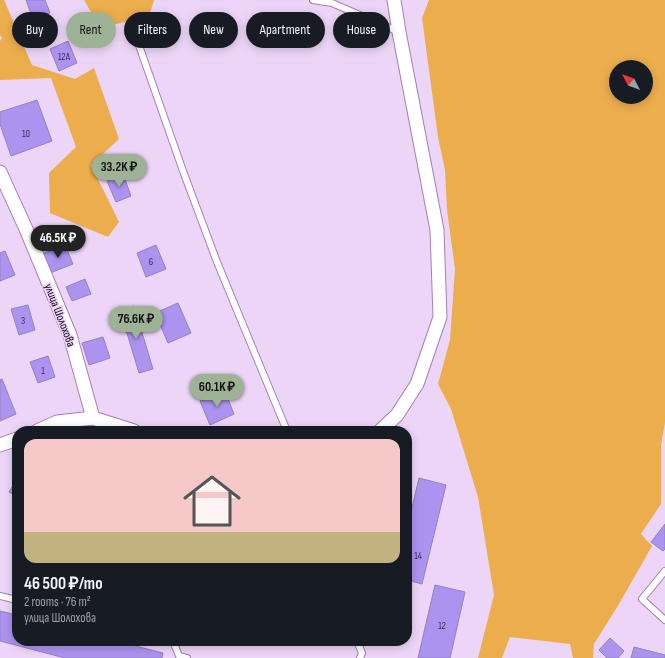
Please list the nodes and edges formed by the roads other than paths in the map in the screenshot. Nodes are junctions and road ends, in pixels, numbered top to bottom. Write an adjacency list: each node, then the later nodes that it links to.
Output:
1 (313, 0): 3 (lane)
2 (394, 0): 3 (street)
3 (399, 32): 10 (street)
4 (140, 48): 9 (lane)
5 (0, 172): 6 (street, улица Шолохова)
6 (93, 418): 7 (street); 8 (street)
7 (48, 426)
8 (118, 426)
9 (284, 426)
10 (385, 426)
11 (12, 441): 12 (street)
12 (0, 445)
13 (665, 571): 16 (lane)
14 (0, 596): 15 (lane)
15 (12, 599)
16 (665, 620)
17 (175, 646): 19 (lane)
18 (359, 646): 20 (lane)
19 (186, 658)
20 (360, 658)

